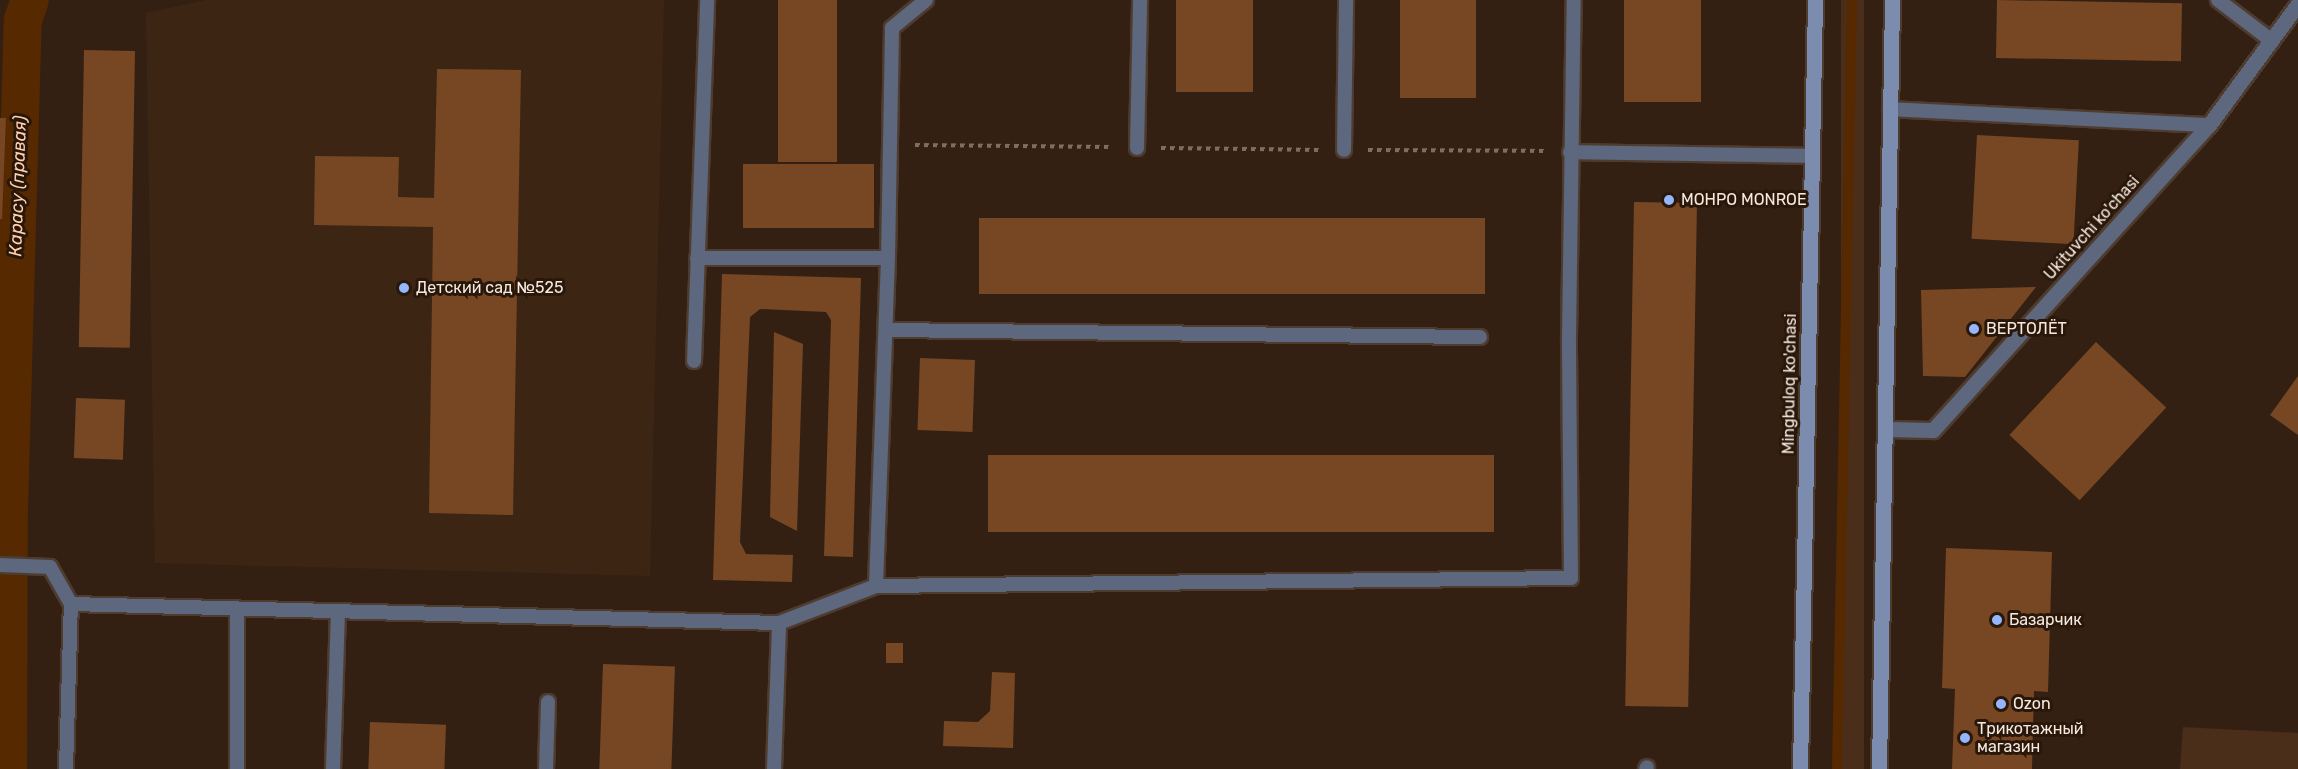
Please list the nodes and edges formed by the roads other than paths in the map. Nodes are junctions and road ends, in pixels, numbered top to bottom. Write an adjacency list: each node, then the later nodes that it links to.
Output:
1 (707, 0): 17 (lane)
2 (926, 0): 18 (lane)
3 (1140, 0): 13 (lane)
4 (1346, 0): 14 (lane)
5 (1574, 0): 15 (lane)
6 (1815, 0): 16 (main road, Mingbuloq ko'chasi)
7 (1892, 0): 11 (main road)
8 (2218, 0): 10 (lane)
9 (2298, 4): 10 (street, Ukituvchi ko'chasi)
10 (2272, 41): 12 (street, Ukituvchi ko'chasi)
11 (1890, 109): 12 (lane); 22 (main road)
12 (2209, 125): 22 (street, Ukituvchi ko'chasi)
13 (1137, 147)
14 (1344, 150)
15 (1570, 152): 16 (lane); 24 (lane)
16 (1812, 156): 35 (main road, Mingbuloq ko'chasi)
17 (697, 258): 18 (lane); 21 (lane)
18 (888, 258): 19 (lane)
19 (886, 330): 20 (lane); 24 (lane)
20 (1480, 337)
21 (694, 360)
22 (1885, 429): 36 (main road)
23 (0, 565): 25 (lane)
24 (876, 586): 28 (lane)
25 (71, 604): 26 (lane); 30 (lane)
26 (237, 611): 27 (lane); 31 (lane)
27 (338, 612): 28 (lane); 32 (lane)
28 (779, 622): 34 (lane)
29 (548, 702): 33 (lane)
30 (66, 769)
31 (237, 769)
32 (333, 769)
33 (546, 769)
34 (774, 769)
35 (1800, 769)
36 (1879, 769)

